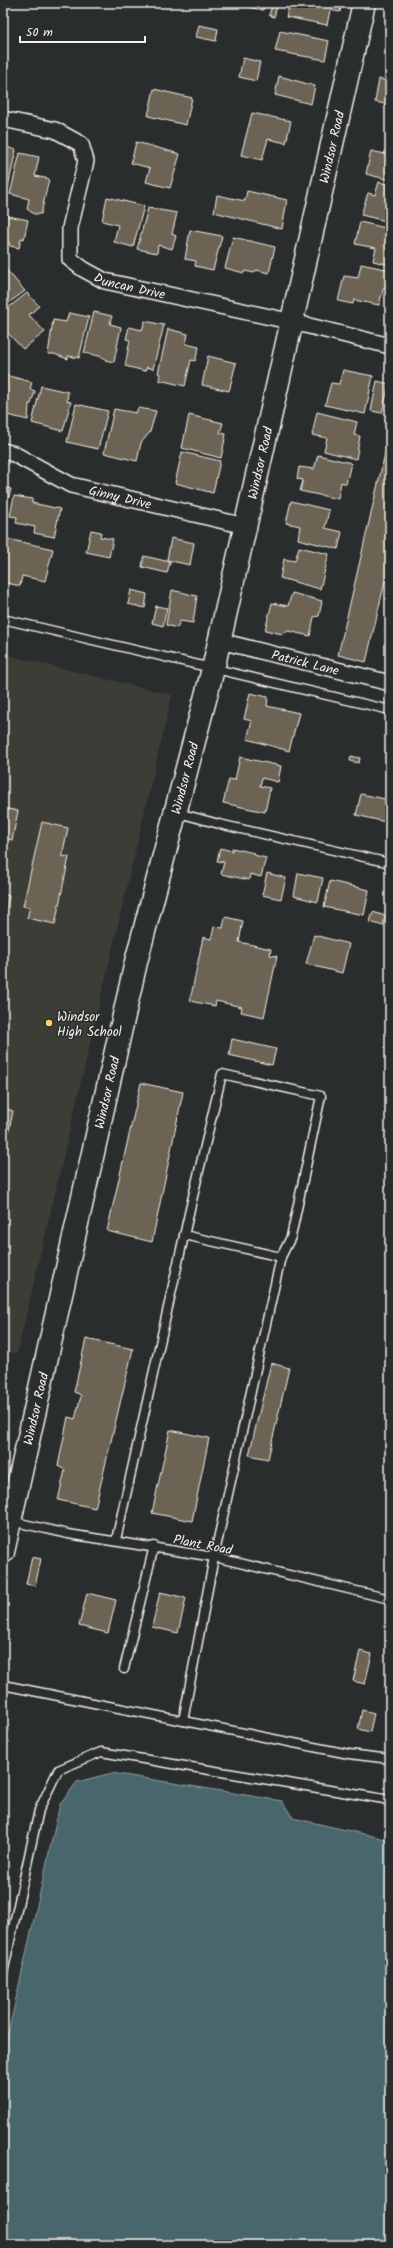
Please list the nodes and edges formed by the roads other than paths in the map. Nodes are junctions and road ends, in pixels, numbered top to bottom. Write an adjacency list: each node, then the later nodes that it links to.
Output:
1 (364, 3): 3 (main road, Windsor Road)
2 (3, 119): 3 (street, Duncan Drive)
3 (292, 322): 4 (street, Duncan Drive); 6 (main road, Windsor Road)
4 (390, 346)
5 (3, 451): 6 (street, Ginny Drive)
6 (245, 526): 8 (main road, Windsor Road)
7 (3, 619): 9 (lane)
8 (220, 641): 9 (main road, Windsor Road); 10 (street, Patrick Lane)
9 (214, 669): 11 (lane); 12 (main road, Windsor Road)
10 (390, 683)
11 (390, 710)
12 (175, 811): 13 (lane); 16 (main road, Windsor Road)
13 (390, 863)
14 (184, 1235): 15 (lane); 15 (lane); 17 (lane)
15 (281, 1257): 20 (lane)
16 (10, 1521): 17 (lane, Plant Road); 19 (main road, Windsor Road)
17 (116, 1540): 18 (lane, Plant Road)
18 (154, 1546): 20 (lane, Plant Road); 22 (lane)
19 (3, 1552)
20 (214, 1557): 21 (lane, Plant Road); 24 (lane)
21 (390, 1599)
22 (124, 1668)
23 (3, 1685): 24 (lane)
24 (183, 1721): 25 (lane)
25 (390, 1759)
26 (390, 1803): 27 (lane)
27 (3, 1973)

